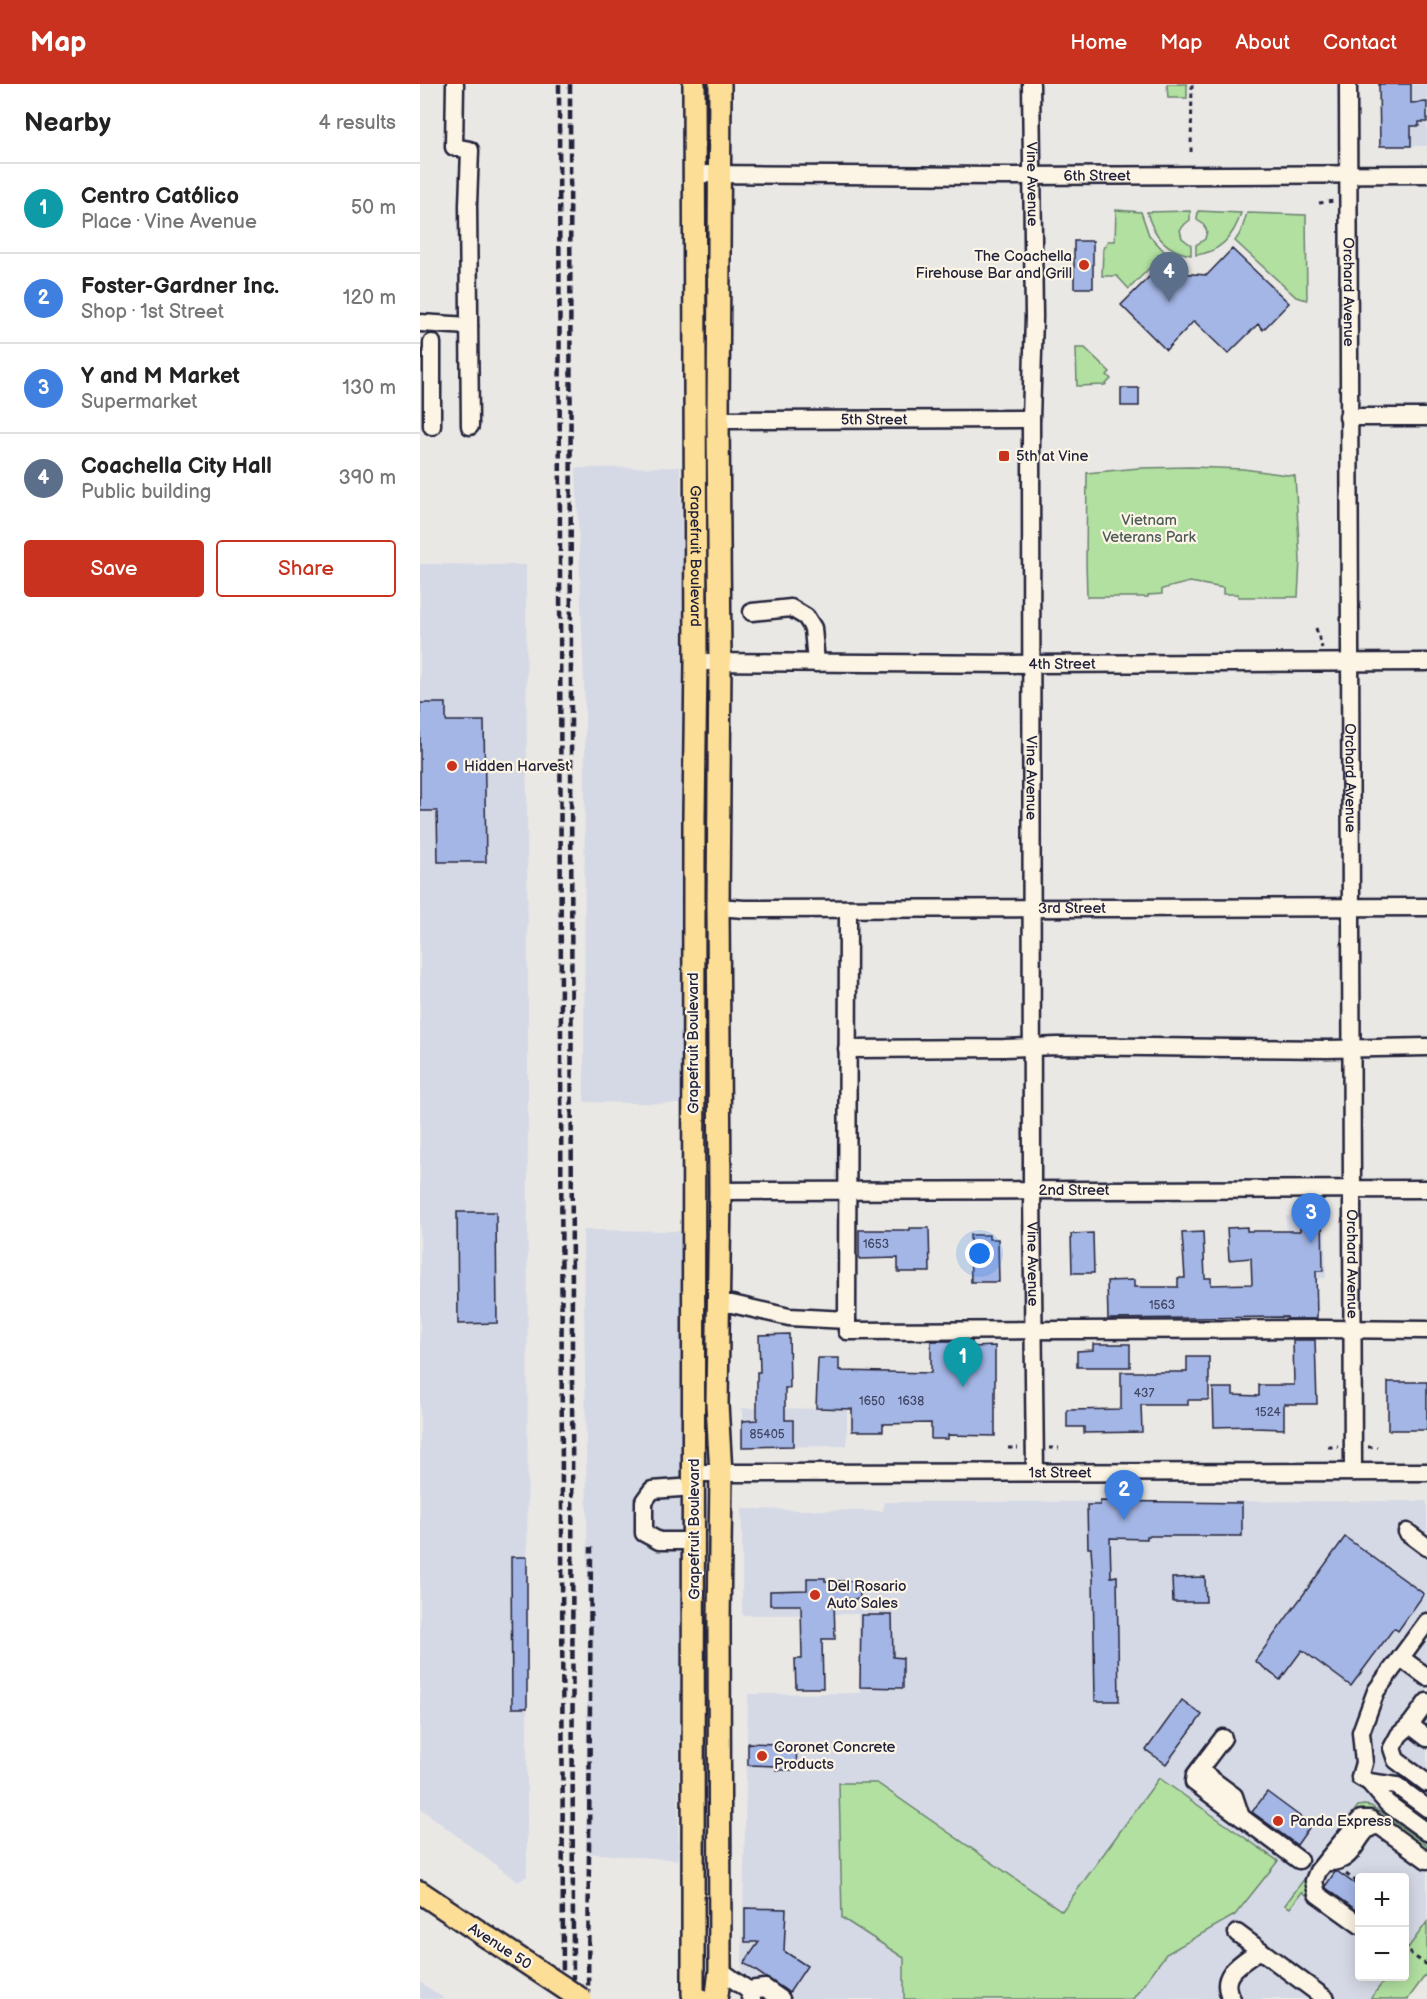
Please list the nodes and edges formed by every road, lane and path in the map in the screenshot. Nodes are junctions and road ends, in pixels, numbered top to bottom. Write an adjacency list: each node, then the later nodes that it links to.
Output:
1 (455, 84): 16 (street)
2 (694, 84): 8 (main road, Grapefruit Boulevard)
3 (720, 84): 11 (main road, Grapefruit Boulevard)
4 (1031, 84): 12 (street, Vine Avenue)
5 (1192, 84): 7 (path)
6 (1348, 84): 9 (street, Orchard Avenue)
7 (1191, 152)
8 (693, 174): 11 (street, 6th Street); 27 (main road, Grapefruit Boulevard)
9 (1347, 174): 10 (street, 6th Street); 12 (street, 6th Street); 18 (street, Orchard Avenue)
10 (1427, 174)
11 (719, 175): 12 (street, 6th Street); 21 (main road, Grapefruit Boulevard)
12 (1031, 176): 20 (street, Vine Avenue)
13 (1339, 201): 14 (path)
14 (1319, 203)
15 (420, 323): 16 (street)
16 (469, 326): 23 (street)
17 (432, 343): 22 (street)
18 (1348, 417): 19 (street); 29 (street, Orchard Avenue)
19 (1427, 417)
20 (1031, 419): 21 (street, 5th Street); 32 (street, Vine Avenue)
21 (718, 420): 28 (main road, Grapefruit Boulevard)
22 (432, 426)
23 (470, 426)
24 (752, 612): 31 (street)
25 (1316, 628): 26 (path)
26 (1323, 650)
27 (696, 662): 28 (street, 4th Street); 56 (main road, Grapefruit Boulevard)
28 (720, 662): 31 (street, 4th Street); 33 (main road, Grapefruit Boulevard)
29 (1351, 662): 30 (street, 4th Street); 32 (street, 4th Street); 34 (street, Orchard Avenue)
30 (1427, 662)
31 (816, 663): 32 (street, 4th Street)
32 (1032, 664): 36 (street, Vine Avenue)
33 (718, 907): 37 (street, 3rd Street); 44 (main road, Grapefruit Boulevard)
34 (1351, 907): 35 (street, 3rd Street); 36 (street, 3rd Street); 40 (street, Orchard Avenue)
35 (1427, 907)
36 (1032, 908): 37 (street, 3rd Street); 38 (street, Vine Avenue)
37 (848, 909): 41 (street)
38 (1032, 1047): 40 (street); 41 (street); 46 (street, Vine Avenue)
39 (1427, 1047): 40 (street)
40 (1351, 1048): 42 (street, Orchard Avenue)
41 (847, 1049): 45 (street)
42 (1351, 1190): 43 (street, 2nd Street); 46 (street, 2nd Street); 50 (street, Orchard Avenue)
43 (1427, 1190)
44 (720, 1191): 45 (street, 2nd Street); 47 (main road, Grapefruit Boulevard)
45 (847, 1191): 46 (street, 2nd Street); 48 (street)
46 (1032, 1191): 49 (street, Vine Avenue)
47 (719, 1305): 48 (street); 55 (main road, Grapefruit Boulevard)
48 (847, 1320): 49 (street)
49 (1033, 1330): 50 (street); 54 (street, Vine Avenue)
50 (1352, 1330): 51 (street); 52 (street, Orchard Avenue)
51 (1427, 1330)
52 (1353, 1472): 53 (street, 1st Street); 54 (street, 1st Street)
53 (1427, 1472)
54 (1035, 1473): 55 (street, 1st Street)
55 (720, 1474): 56 (street, 1st Street); 81 (main road, Grapefruit Boulevard)
56 (694, 1480): 58 (main road, Grapefruit Boulevard); 58 (street, 1st Street)
57 (1407, 1532): 59 (street)
58 (694, 1541): 84 (main road, Grapefruit Boulevard)
59 (1427, 1547)
60 (1427, 1622): 61 (street)
61 (1401, 1658): 62 (street); 67 (street)
62 (1427, 1677)
63 (1427, 1702): 64 (street)
64 (1410, 1725): 66 (street); 68 (street)
65 (1222, 1738): 71 (street)
66 (1427, 1738)
67 (1369, 1782): 69 (street); 70 (street)
68 (1427, 1783)
69 (1427, 1808)
70 (1427, 1832)
71 (1299, 1860)
72 (1427, 1860): 73 (street)
73 (1332, 1865): 74 (path); 76 (street)
74 (1355, 1881)
75 (420, 1892): 83 (main road, Avenue 50, bridge)
76 (1355, 1922)
77 (1237, 1933): 79 (street)
78 (1409, 1949): 80 (path)
79 (1260, 1950): 87 (street); 88 (street)
80 (1427, 1965)
81 (720, 1970): 82 (street); 85 (main road, Grapefruit Boulevard)
82 (750, 1994): 86 (street)
83 (580, 1999)
84 (699, 1999)
85 (714, 1999)
86 (781, 1999)
87 (1232, 1999)
88 (1326, 1999)

